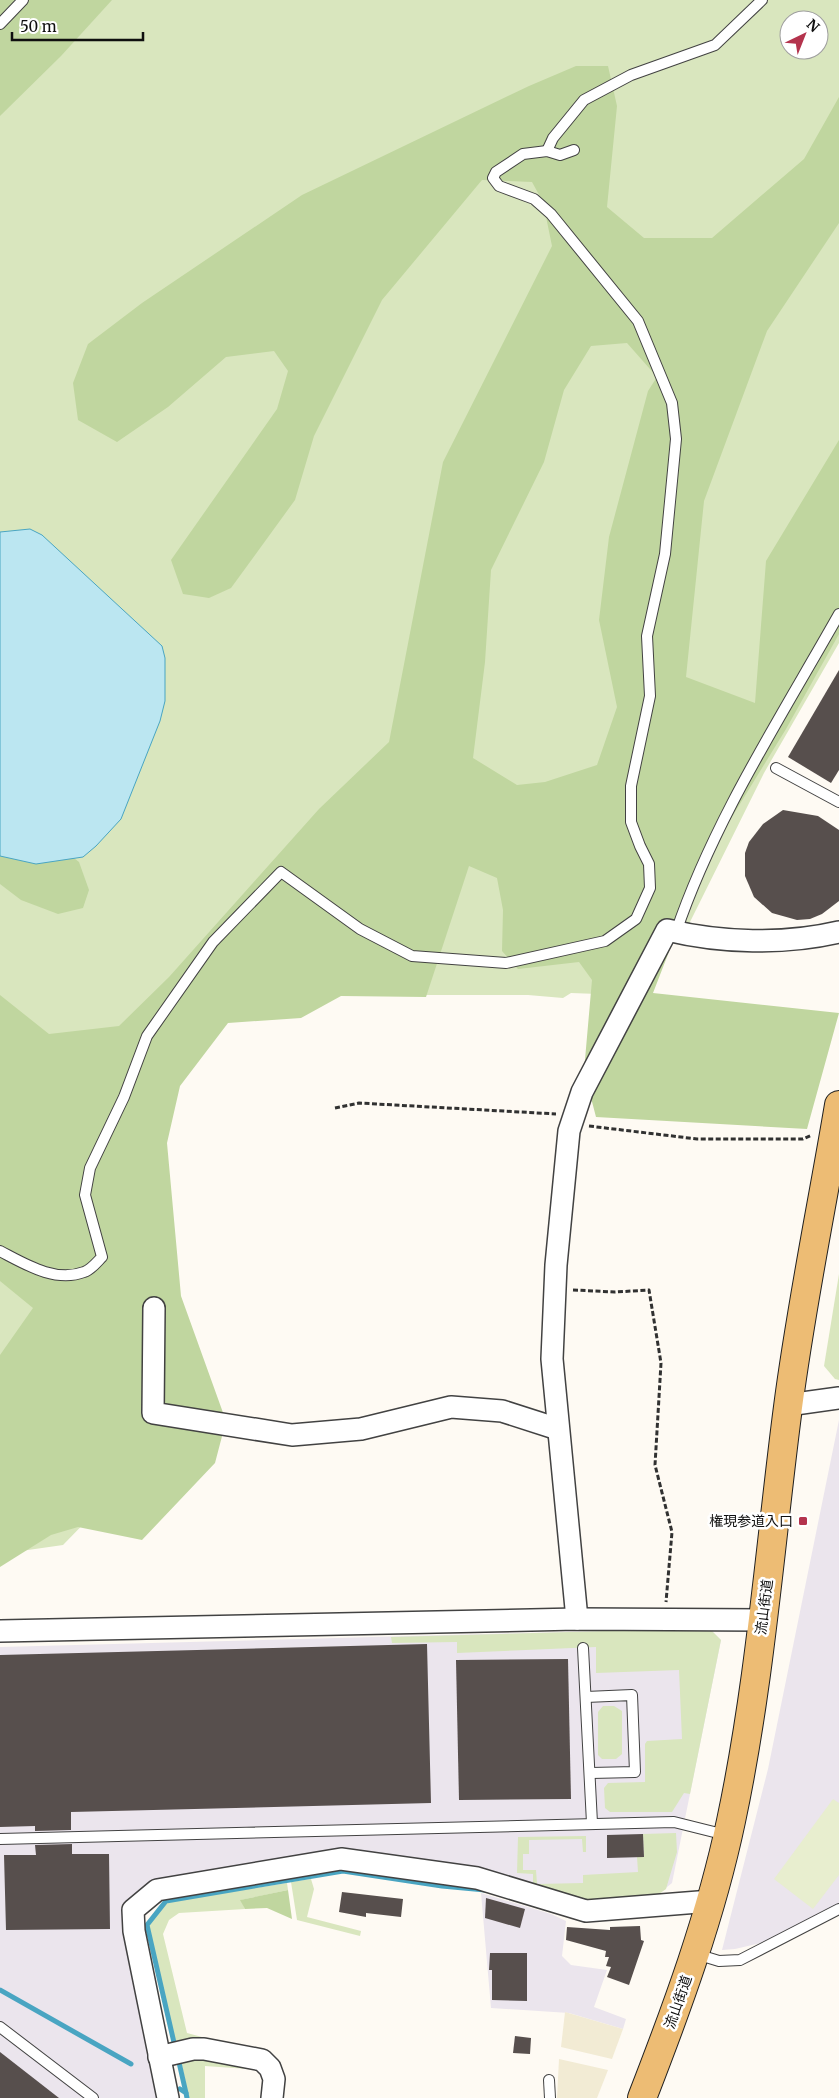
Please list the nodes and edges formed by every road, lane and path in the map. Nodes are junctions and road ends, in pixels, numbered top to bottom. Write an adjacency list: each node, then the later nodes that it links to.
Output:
1 (23, 0): 3 (lane)
2 (762, 0): 5 (lane)
3 (0, 24)
4 (574, 150): 5 (lane)
5 (547, 151): 14 (lane)
6 (839, 614): 9 (lane)
7 (776, 768): 8 (lane)
8 (839, 802)
9 (676, 932): 10 (street); 13 (street)
10 (839, 932)
11 (335, 1108): 13 (path)
12 (837, 1115): 13 (path); 18 (main road, 流山街道)
13 (573, 1120): 15 (street)
14 (0, 1251)
15 (555, 1288): 19 (street); 21 (path)
16 (154, 1308): 19 (street)
17 (839, 1398): 18 (street)
18 (788, 1405): 22 (main road, 流山街道)
19 (558, 1429): 20 (street)
20 (577, 1619): 21 (street); 23 (street)
21 (664, 1619): 22 (street)
22 (763, 1620): 28 (main road, 流山街道)
23 (0, 1630)
24 (583, 1648): 25 (lane)
25 (586, 1697): 26 (lane); 26 (lane)
26 (590, 1773): 27 (lane)
27 (592, 1823): 28 (lane); 29 (lane)
28 (727, 1835): 30 (main road, 流山街道)
29 (0, 1838)
30 (711, 1902): 32 (main road, 流山街道); 34 (street)
31 (839, 1909): 32 (lane)
32 (695, 1954): 40 (main road, 流山街道)
33 (0, 2028): 36 (lane)
34 (159, 2057): 37 (street); 38 (street)
35 (550, 2080): 39 (lane)
36 (93, 2098)
37 (168, 2098)
38 (272, 2098)
39 (550, 2098)
40 (642, 2098)

